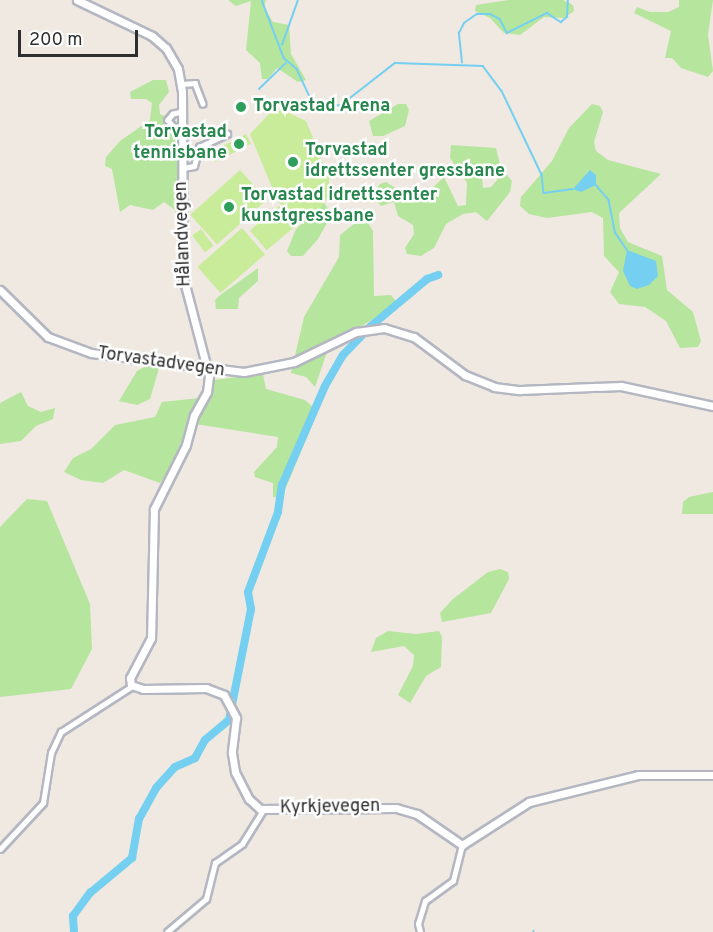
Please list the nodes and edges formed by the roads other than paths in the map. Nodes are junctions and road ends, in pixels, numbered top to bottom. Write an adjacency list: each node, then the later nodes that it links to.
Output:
1 (77, 0): 2 (main road, Hålandvegen)
2 (182, 84): 3 (street); 4 (main road, Hålandvegen)
3 (203, 104)
4 (182, 112): 6 (main road, Hålandvegen); 6 (street)
5 (227, 134): 7 (street, Hålandvegen)
6 (182, 137): 7 (main road, Hålandvegen)
7 (183, 168): 9 (main road, Hålandvegen)
8 (0, 290): 9 (main road, Torvastadvegen)
9 (207, 370): 10 (main road, Torvastadvegen); 11 (main road)
10 (713, 406)
11 (132, 686): 13 (main road, Kyrkjevegen); 15 (street)
12 (713, 775): 14 (main road)
13 (263, 810): 14 (main road, Kyrkjevegen); 16 (street)
14 (462, 845): 17 (street)
15 (0, 849)
16 (167, 932)
17 (420, 932)

